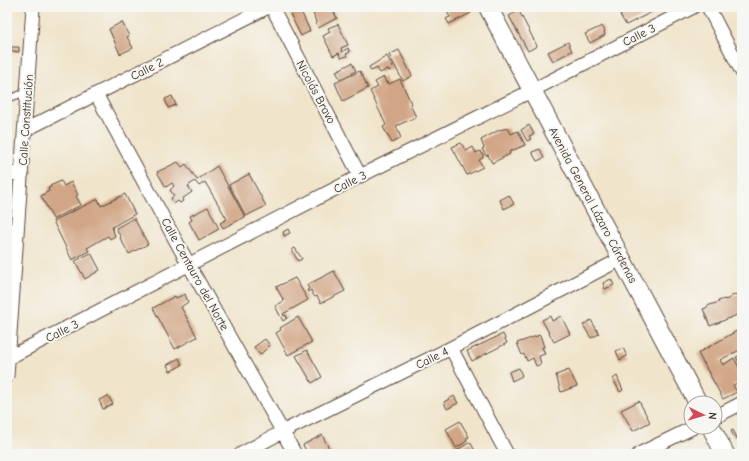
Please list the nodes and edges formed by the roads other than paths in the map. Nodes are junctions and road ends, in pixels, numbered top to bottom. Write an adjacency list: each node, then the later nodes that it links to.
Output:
1 (34, 7): 9 (street, Calle Constitución)
2 (268, 7): 10 (street, Calle 2)
3 (272, 7): 15 (street, Nicolás Bravo)
4 (488, 7): 8 (main road, Avenida General Lázaro Cárdenas)
5 (693, 7): 8 (street, Calle 3)
6 (708, 7): 7 (street)
7 (742, 72)
8 (533, 90): 15 (street, Calle 3); 16 (main road, Avenida General Lázaro Cárdenas)
9 (28, 92): 11 (lane); 12 (street, Calle Constitución)
10 (96, 94): 12 (street, Calle 2); 17 (street, Calle Centauro del Norte)
11 (7, 99)
12 (25, 130): 14 (street, Calle Constitución)
13 (7, 173): 14 (street)
14 (22, 174): 19 (street, Calle Constitución)
15 (360, 176): 17 (street, Calle 3)
16 (621, 259): 18 (street, Calle 4); 21 (main road, Avenida General Lázaro Cárdenas)
17 (190, 265): 19 (street, Calle 3); 24 (street, Calle Centauro del Norte)
18 (451, 348): 24 (street, Calle 4); 29 (street)
19 (8, 358): 20 (street, Calle Constitución)
20 (7, 376)
21 (694, 395)
22 (742, 403): 23 (street)
23 (723, 413)
24 (282, 432): 27 (street, Calle 4); 28 (street, Calle Centauro del Norte)
25 (683, 432): 30 (street)
26 (715, 435): 31 (main road)
27 (241, 454)
28 (295, 454)
29 (507, 454)
30 (639, 454)
31 (725, 454)

